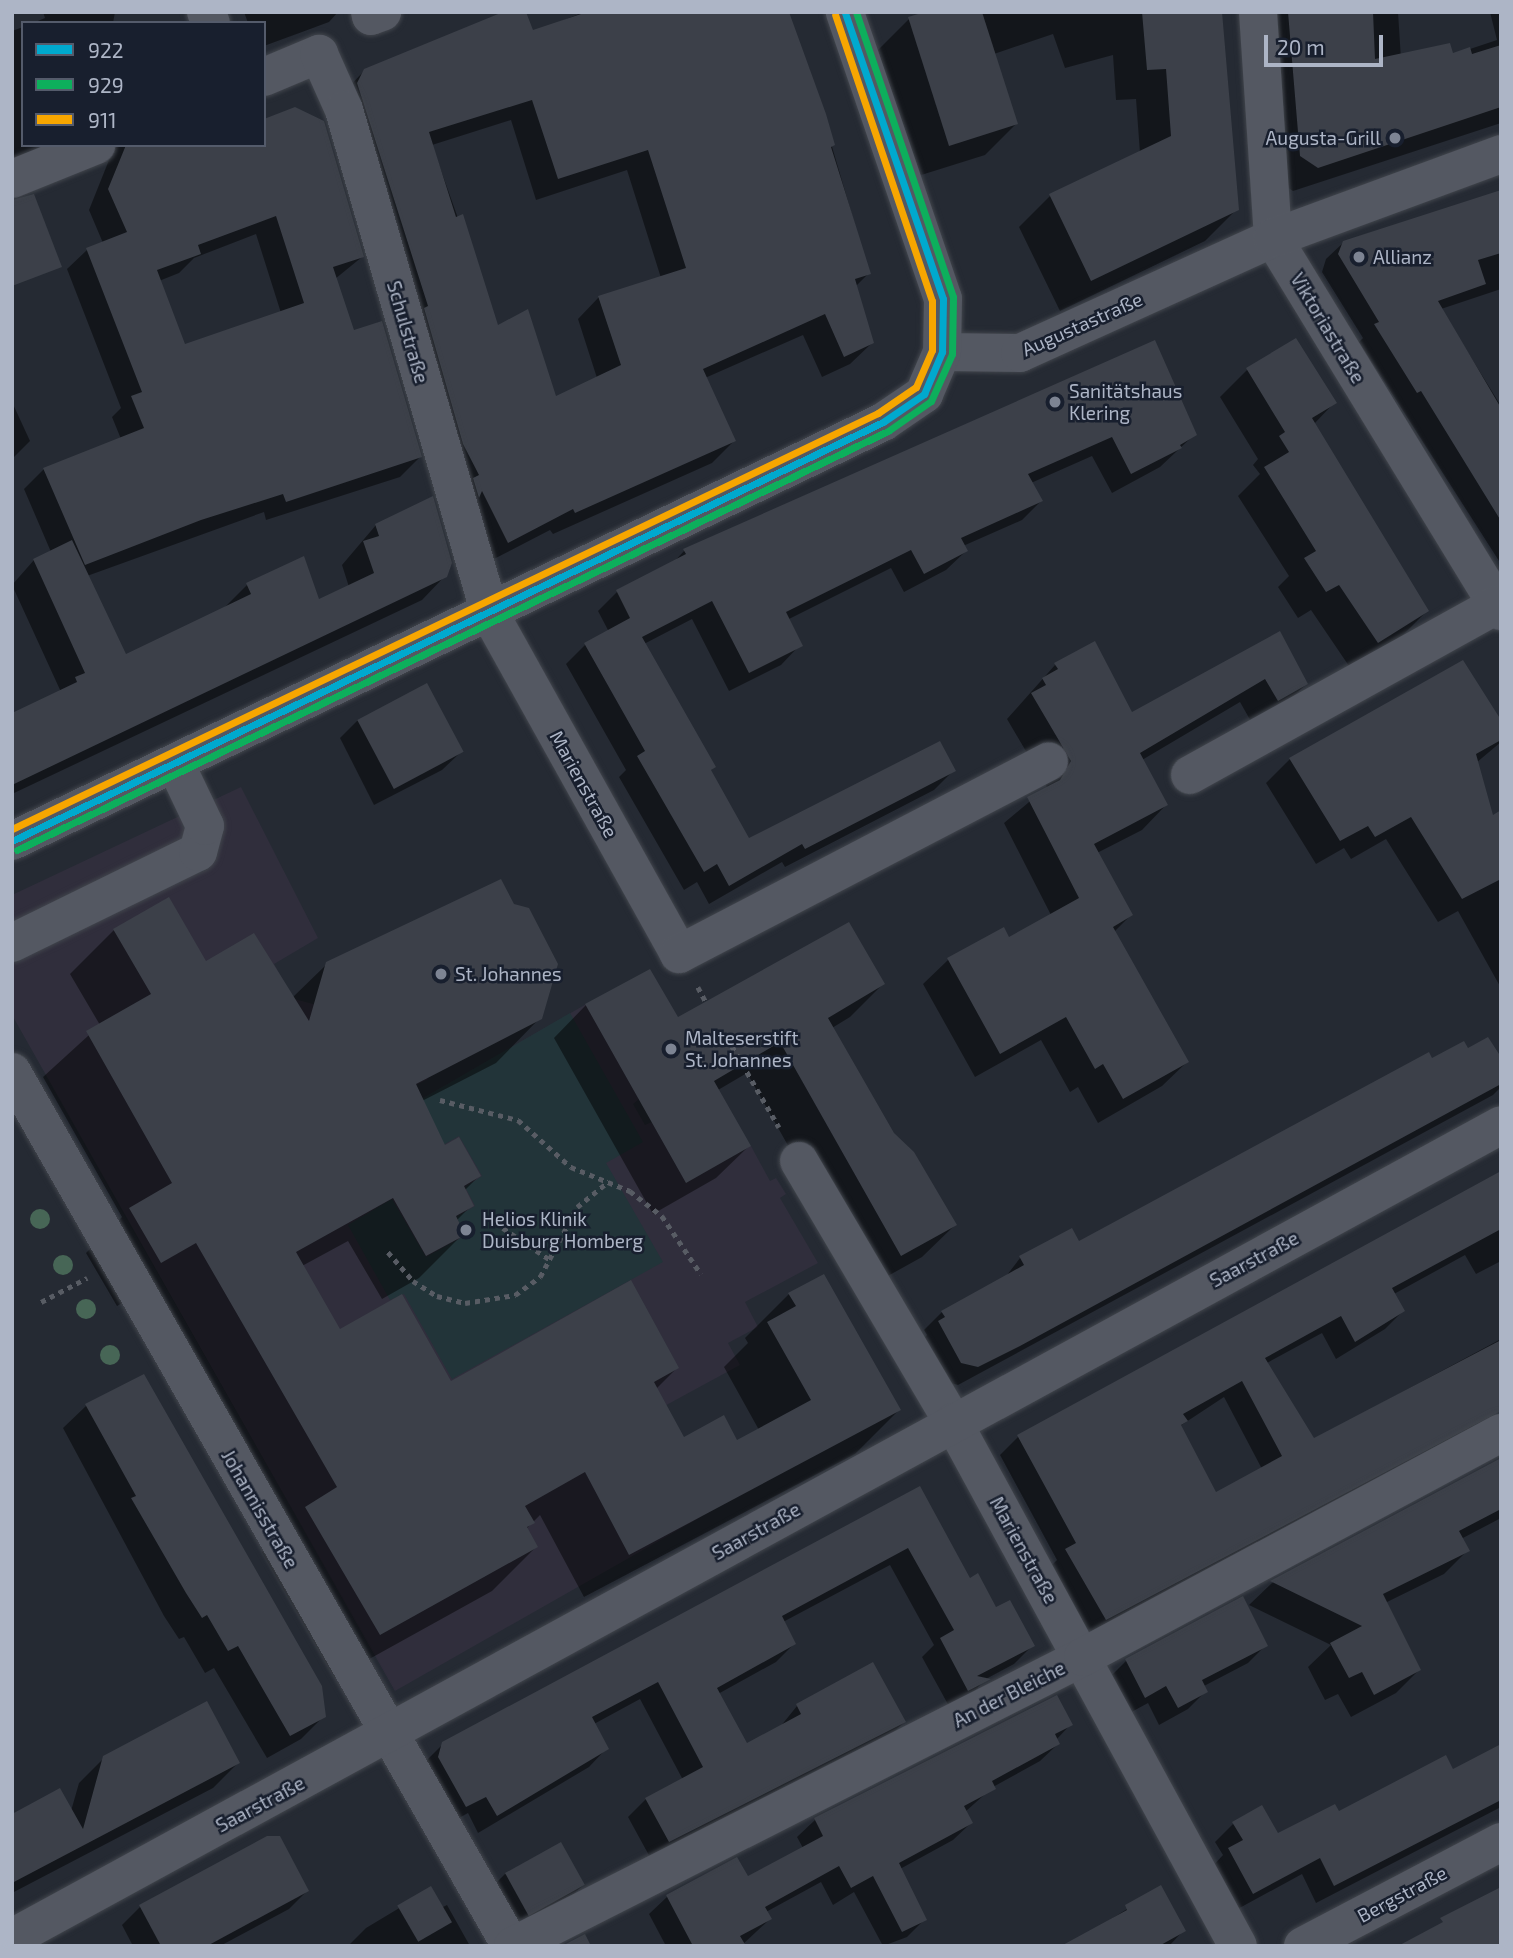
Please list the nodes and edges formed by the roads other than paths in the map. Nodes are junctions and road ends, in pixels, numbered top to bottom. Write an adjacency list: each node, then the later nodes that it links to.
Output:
1 (845, 12): 8 (street)
2 (1258, 12): 7 (street, Viktoriastraße)
3 (266, 76): 10 (street, Schulstraße)
4 (91, 147): 6 (street)
5 (1501, 154): 7 (street, Augustastraße)
6 (12, 179)
7 (1273, 238): 8 (street, Augustastraße); 9 (street, Viktoriastraße)
8 (943, 352): 10 (street)
9 (1499, 608): 13 (street)
10 (490, 614): 11 (street, Marienstraße); 12 (street)
11 (1049, 761)
12 (175, 763): 14 (street); 15 (street)
13 (1190, 775)
14 (12, 841)
15 (12, 943)
16 (12, 1072): 22 (street, Johannisstraße)
17 (1501, 1125): 19 (street, Saarstraße)
18 (799, 1161): 19 (street, Marienstraße)
19 (953, 1422): 21 (street, Marienstraße); 22 (street, Saarstraße)
20 (1501, 1433): 21 (street, An der Bleiche)
21 (1083, 1657): 25 (street, An der Bleiche); 26 (street, Marienstraße)
22 (388, 1735): 24 (street, Saarstraße); 25 (street, Johannisstraße)
23 (1501, 1842): 27 (street, Bergstraße)
24 (12, 1938)
25 (512, 1946)
26 (1238, 1946)
27 (1303, 1946)

